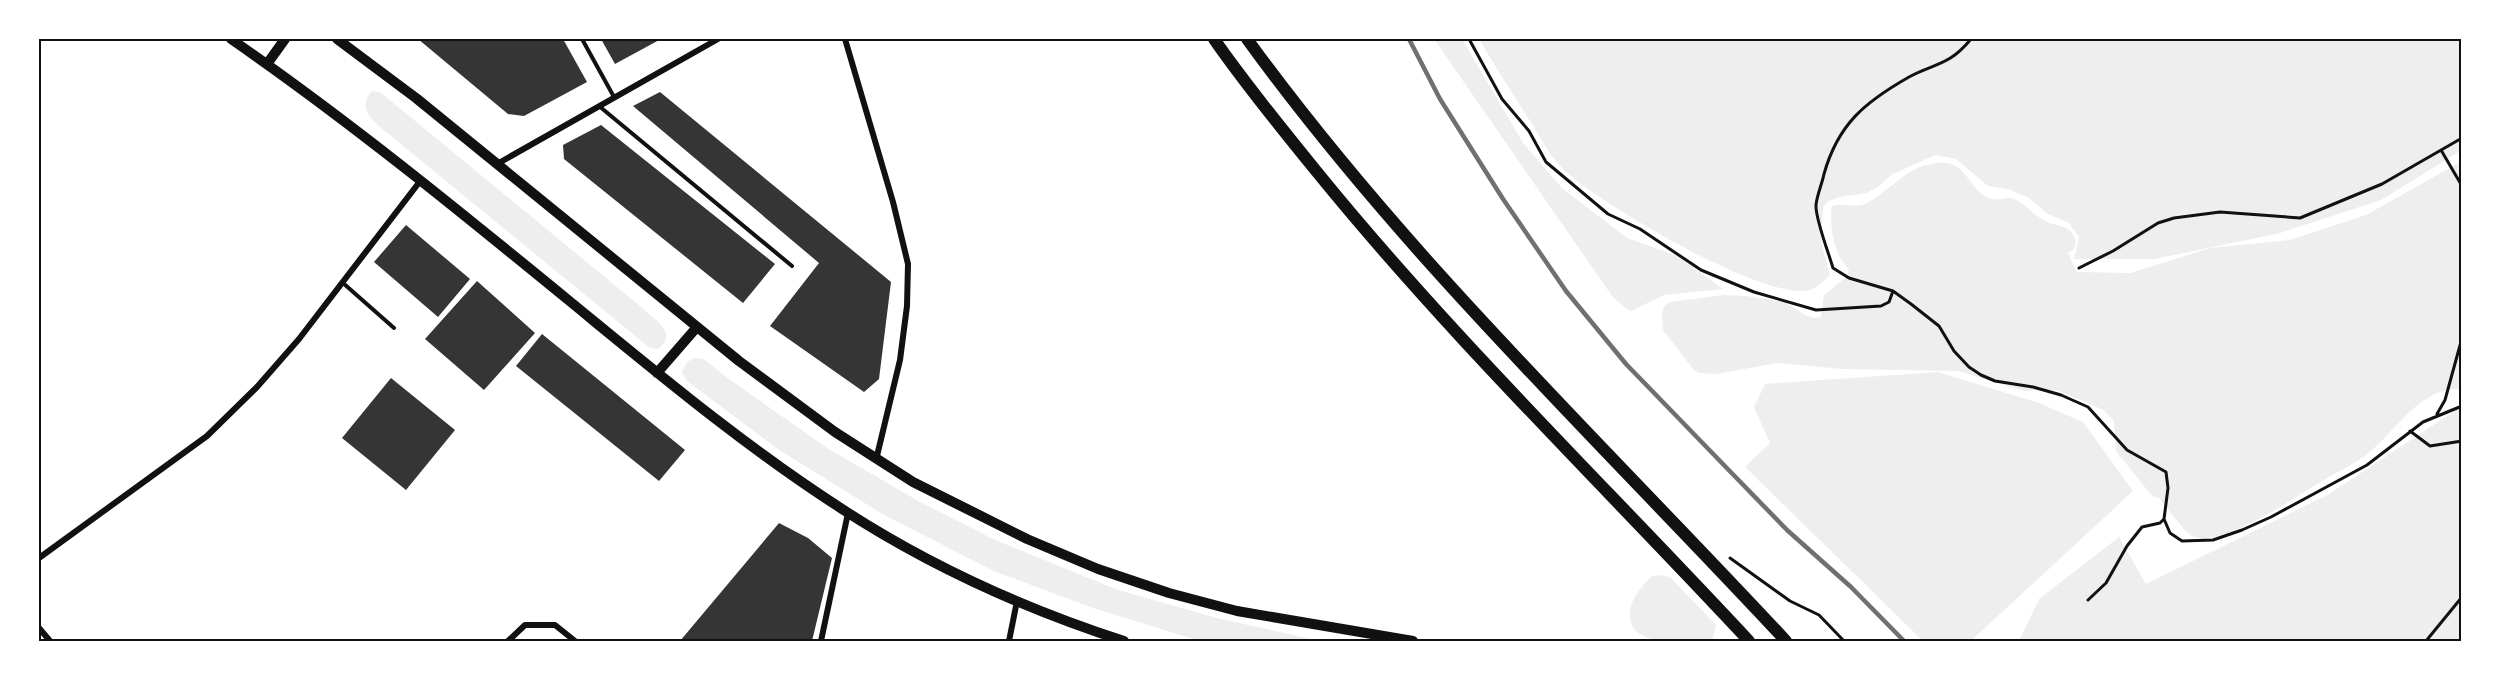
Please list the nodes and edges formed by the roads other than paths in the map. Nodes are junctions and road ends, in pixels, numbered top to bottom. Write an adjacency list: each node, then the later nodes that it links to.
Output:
1 (231, 39): 9 (main road)
2 (285, 39): 9 (main road)
3 (337, 39): 12 (main road)
4 (582, 39): 10 (lane)
5 (718, 39): 10 (street)
6 (845, 39): 19 (street)
7 (1214, 39): 32 (highway)
8 (1247, 39): 33 (highway)
9 (267, 63): 13 (main road)
10 (614, 98): 11 (street)
11 (599, 106): 12 (street); 14 (lane)
12 (497, 164): 16 (main road)
13 (421, 180): 15 (street); 18 (main road)
14 (792, 266)
15 (342, 283): 17 (lane); 21 (street)
16 (697, 327): 18 (main road); 19 (main road)
17 (394, 328)
18 (657, 373): 20 (main road)
19 (876, 460): 24 (main road)
20 (848, 513): 22 (main road); 28 (street)
21 (39, 558)
22 (1017, 601): 29 (street); 30 (main road)
23 (39, 628): 25 (street)
24 (1363, 637): 31 (main road)
25 (50, 641)
26 (508, 641): 27 (street)
27 (574, 641)
28 (821, 641)
29 (1009, 641)
30 (1124, 641)
31 (1413, 641)
32 (1749, 641)
33 (1786, 641)

